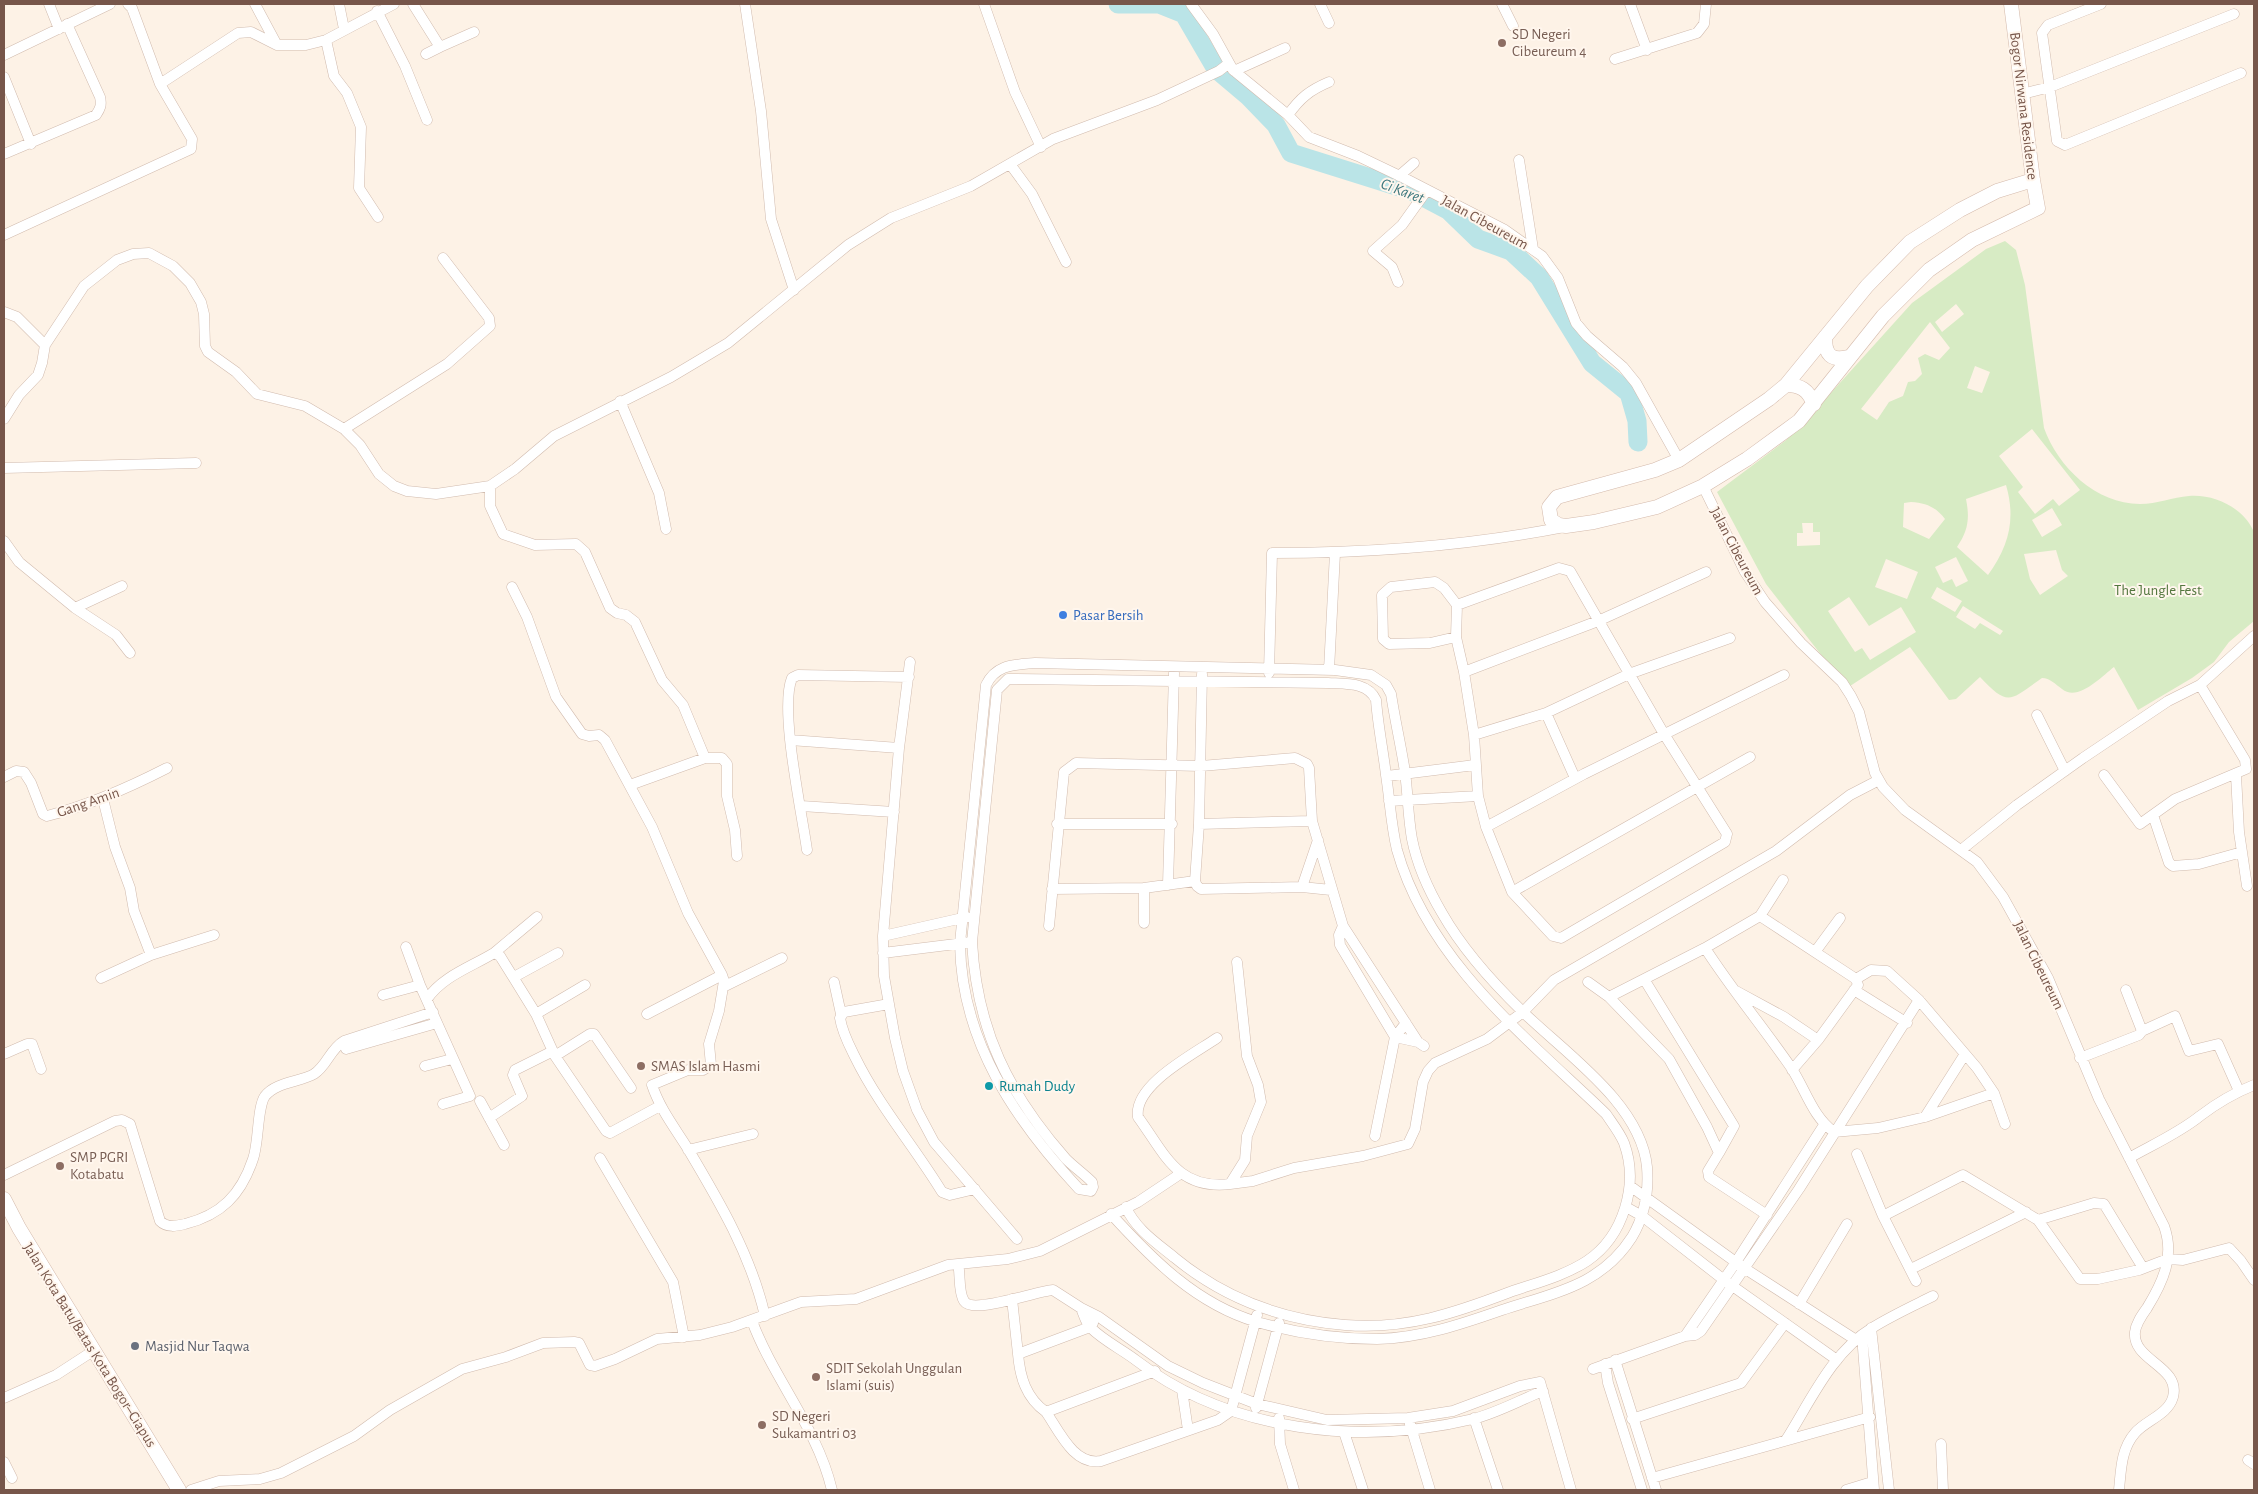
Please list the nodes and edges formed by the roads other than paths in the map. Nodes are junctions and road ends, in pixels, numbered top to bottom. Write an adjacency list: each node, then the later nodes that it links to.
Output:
1 (49, 4): 20 (street)
2 (110, 4): 20 (street)
3 (128, 4): 36 (street)
4 (255, 4): 25 (street)
5 (339, 4): 22 (street)
6 (394, 4): 17 (street)
7 (413, 4): 26 (street)
8 (744, 4): 56 (street)
9 (984, 4): 42 (street)
10 (1191, 4): 32 (street, Jalan Cibeureum)
11 (1320, 4): 19 (street)
12 (1502, 4): 21 (street)
13 (1630, 4): 28 (street)
14 (1706, 4): 28 (street)
15 (2012, 4): 38 (street, Bogor Nirwana Residence)
16 (2101, 4): 37 (street)
17 (377, 11): 22 (street); 40 (street)
18 (2234, 14): 37 (street)
19 (1329, 23)
20 (63, 26): 30 (street); 41 (street)
21 (1513, 26)
22 (344, 29): 24 (street)
23 (474, 32): 26 (street)
24 (326, 40): 25 (street); 50 (street)
25 (277, 45): 36 (street)
26 (440, 48): 29 (street)
27 (1285, 48): 32 (street)
28 (1646, 50): 31 (street)
29 (426, 54)
30 (4, 55)
31 (1614, 59)
32 (1231, 67): 39 (street, Jalan Cibeureum); 42 (street)
33 (2242, 73): 37 (street)
34 (4, 77): 41 (street)
35 (1329, 82): 39 (street)
36 (160, 84): 51 (street)
37 (2050, 87): 38 (street)
38 (2022, 94): 48 (street, Bogor Nirwana Residence)
39 (1288, 115): 47 (street, Jalan Cibeureum)
40 (427, 120)
41 (31, 144): 43 (street)
42 (1041, 148): 46 (street)
43 (4, 154)
44 (1519, 160): 52 (street)
45 (1414, 163): 47 (street)
46 (1010, 164): 54 (street); 56 (street)
47 (1399, 176): 49 (street, Jalan Cibeureum)
48 (2033, 180): 58 (street); 60 (street, Bogor Nirwana Residence)
49 (1424, 196): 52 (street, Jalan Cibeureum); 55 (street)
50 (378, 217)
51 (4, 236)
52 (1534, 249): 66 (street, Jalan Cibeureum)
53 (443, 258): 65 (street)
54 (1066, 262)
55 (1398, 282)
56 (794, 290): 62 (street)
57 (4, 312): 59 (street)
58 (1824, 338): 60 (street); 61 (street)
59 (45, 345): 64 (street); 65 (street)
60 (1848, 357): 63 (street)
61 (1786, 385): 63 (street); 66 (street)
62 (620, 401): 69 (street); 73 (street)
63 (1814, 404): 70 (street)
64 (4, 419)
65 (344, 429): 69 (street)
66 (1679, 460): 71 (street)
67 (196, 463): 68 (street)
68 (4, 468)
69 (490, 486): 107 (street)
70 (1703, 486): 72 (street); 119 (street, Jalan Cibeureum)
71 (1549, 514): 72 (street); 74 (street)
72 (1566, 526): 74 (street)
73 (666, 529)
74 (1533, 533): 76 (street)
75 (4, 541): 81 (street)
76 (1335, 553): 90 (street); 91 (street)
77 (1706, 572): 82 (street)
78 (122, 586): 81 (street)
79 (512, 588): 120 (street)
80 (1457, 605): 82 (street); 84 (street); 84 (street)
81 (75, 608): 86 (street)
82 (1598, 621): 92 (street); 93 (street)
83 (2254, 636): 99 (street)
84 (1456, 637): 92 (street)
85 (1730, 638): 93 (street)
86 (130, 653)
87 (910, 662): 95 (street)
88 (1174, 666): 89 (street); 96 (street); 151 (street)
89 (1202, 667): 90 (street); 97 (street)
90 (1270, 668): 91 (street); 98 (street)
91 (1329, 670): 113 (street)
92 (1464, 672): 102 (street)
93 (1629, 674): 100 (street); 103 (street)
94 (1784, 675): 103 (street)
95 (909, 677): 104 (street); 105 (street)
96 (1175, 680): 97 (street); 109 (street); 148 (street)
97 (1202, 681): 98 (street); 110 (street)
98 (1269, 681): 116 (street)
99 (2200, 685): 112 (street); 115 (street)
100 (1546, 713): 102 (street); 118 (street)
101 (2037, 715): 112 (street)
102 (1474, 734): 108 (street)
103 (1664, 734): 118 (street); 121 (street)
104 (790, 740): 105 (street); 126 (street)
105 (899, 748): 127 (street)
106 (1750, 757): 121 (street)
107 (705, 758): 120 (street); 138 (street)
108 (1474, 765): 113 (street); 122 (street)
109 (1172, 766): 110 (street); 130 (street); 131 (street)
110 (1201, 766): 129 (street); 132 (street)
111 (167, 768): 123 (street, Gang Amin)
112 (2065, 771): 136 (street)
113 (1405, 773): 116 (street); 124 (street)
114 (2104, 775): 128 (street)
115 (2236, 775): 128 (street); 137 (street)
116 (1386, 776): 125 (street)
117 (4, 777): 123 (street, Gang Amin)
118 (1575, 778): 133 (street)
119 (1879, 780): 136 (street, Jalan Cibeureum); 190 (street)
120 (630, 785): 169 (street)
121 (1697, 787): 147 (street); 147 (street)
122 (1478, 796): 124 (street); 133 (street)
123 (103, 799): 166 (street)
124 (1408, 799): 125 (street); 190 (street)
125 (1389, 801): 194 (street)
126 (801, 806): 127 (street); 135 (street)
127 (894, 812): 157 (street)
128 (2153, 815): 137 (street)
129 (1312, 821): 132 (street); 134 (street)
130 (1057, 824): 131 (street); 145 (street)
131 (1172, 824): 141 (street)
132 (1199, 824): 140 (street)
133 (1486, 827): 147 (street)
134 (1318, 840): 143 (street); 146 (street)
135 (807, 850)
136 (1961, 850): 207 (street, Jalan Cibeureum)
137 (2242, 852): 142 (street)
138 (737, 856)
139 (1782, 880): 149 (street)
140 (1195, 881): 141 (street); 143 (street)
141 (1168, 885): 144 (street)
142 (2247, 886)
143 (1302, 887): 146 (street)
144 (1144, 888): 145 (street); 153 (street)
145 (1052, 889): 154 (street)
146 (1331, 890): 155 (street)
147 (1512, 892)
148 (973, 916): 151 (street); 158 (street)
149 (1760, 916): 161 (street); 162 (street)
150 (537, 917): 163 (street)
151 (962, 918): 157 (street); 159 (street)
152 (1840, 918): 162 (street)
153 (1144, 923)
154 (1049, 926)
155 (1343, 926): 176 (street); 183 (street)
156 (214, 935): 166 (street)
157 (883, 936): 165 (street)
158 (972, 942): 159 (street); 159 (street)
159 (960, 944): 165 (street)
160 (406, 947): 177 (street)
161 (1705, 948): 172 (street); 180 (street)
162 (1815, 952): 173 (street)
163 (494, 953): 170 (street); 186 (street)
164 (558, 953): 170 (street)
165 (882, 953): 188 (street)
166 (151, 956): 171 (street)
167 (782, 958): 179 (street)
168 (1237, 962): 235 (street)
169 (722, 975): 179 (street); 192 (street)
170 (514, 977): 191 (street)
171 (101, 978)
172 (1644, 979): 185 (street); 203 (street)
173 (1856, 979): 181 (street); 187 (street)
174 (834, 982): 193 (street)
175 (1588, 982): 185 (street)
176 (1379, 984): 183 (street); 197 (street)
177 (420, 985): 184 (street); 186 (street)
178 (585, 985): 191 (street)
179 (723, 987): 219 (street)
180 (1733, 989): 201 (street); 212 (street)
181 (1854, 990): 195 (street); 201 (street)
182 (2126, 990): 198 (street)
183 (1368, 992): 199 (street)
184 (383, 995)
185 (1609, 997): 209 (street)
186 (427, 999): 189 (street)
187 (1920, 1000): 195 (street); 206 (street)
188 (889, 1004): 193 (street); 237 (street)
189 (433, 1012): 196 (street); 234 (street)
190 (1523, 1012): 194 (street); 238 (street)
191 (536, 1014): 204 (street)
192 (647, 1014)
193 (841, 1014): 237 (street)
194 (1511, 1022): 235 (street); 236 (street)
195 (1906, 1022): 224 (street)
196 (437, 1023): 202 (street); 208 (street)
197 (1406, 1023): 199 (street); 199 (street)
198 (2142, 1032): 207 (street); 215 (street)
199 (1395, 1037): 226 (street)
200 (1217, 1038): 233 (street)
201 (1818, 1040): 212 (street)
202 (346, 1049)
203 (1686, 1050): 209 (street); 229 (street)
204 (554, 1053): 214 (street); 219 (street); 221 (street)
205 (4, 1054): 211 (street)
206 (1965, 1054): 216 (street); 220 (street)
207 (2080, 1058): 232 (street, Jalan Cibeureum)
208 (452, 1059): 210 (street); 218 (street)
209 (1669, 1059): 229 (street)
210 (425, 1066)
211 (41, 1069)
212 (1792, 1070): 223 (street)
213 (2254, 1085): 215 (street)
214 (630, 1088)
215 (2239, 1090): 232 (street)
216 (1994, 1093): 220 (street); 222 (street)
217 (480, 1101): 221 (street)
218 (443, 1104)
219 (660, 1106): 228 (street)
220 (1925, 1117): 224 (street)
221 (489, 1118): 227 (street)
222 (2005, 1124)
223 (1824, 1125): 224 (street); 244 (street)
224 (1834, 1132): 252 (street)
225 (753, 1134): 228 (street)
226 (1375, 1136)
227 (504, 1145)
228 (688, 1150): 265 (street)
229 (1719, 1153): 244 (street)
230 (1857, 1154): 246 (street)
231 (600, 1158): 273 (street)
232 (2129, 1158): 251 (street, Jalan Cibeureum)
233 (1180, 1174): 235 (street); 241 (street)
234 (4, 1175)
235 (1230, 1184)
236 (1630, 1186): 238 (street); 240 (street)
237 (975, 1188): 250 (street)
238 (1647, 1197): 245 (street); 252 (street)
239 (4, 1199): 275 (street, Jalan Kota Batu/Batas Kota Bogor–Ciapus)
240 (1626, 1206): 245 (street); 264 (street)
241 (1128, 1212): 243 (street); 248 (street); 263 (street)
242 (2026, 1212): 246 (street); 247 (street); 254 (street)
243 (1110, 1214): 248 (street); 265 (street)
244 (1766, 1215): 252 (street)
245 (1642, 1216): 258 (street); 271 (street)
246 (1883, 1216): 254 (street)
247 (2038, 1220): 253 (street); 253 (street)
248 (1120, 1224): 268 (street)
249 (1847, 1224): 261 (street)
250 (1017, 1239)
251 (2168, 1258): 253 (street); 256 (street); 319 (street, Jalan Cibeureum)
252 (1740, 1266): 258 (street); 261 (street)
253 (2143, 1268)
254 (1911, 1269): 257 (street)
255 (959, 1270): 260 (street)
256 (2254, 1280)
257 (1916, 1281)
258 (1728, 1283): 269 (street); 277 (street)
259 (1933, 1296): 272 (street)
260 (1012, 1299): 262 (street); 276 (street)
261 (1799, 1304): 274 (street)
262 (1081, 1308): 266 (street); 270 (street)
263 (1258, 1308): 264 (street); 268 (street)
264 (1281, 1315): 271 (street)
265 (765, 1316): 267 (street)
266 (1099, 1317): 270 (street); 280 (street)
267 (752, 1321): 273 (street); 308 (street)
268 (1255, 1321): 271 (street); 285 (street)
269 (1785, 1323): 278 (street); 295 (street)
270 (1090, 1327): 276 (street); 282 (street)
271 (1278, 1328): 287 (street)
272 (1871, 1328): 274 (street); 317 (street)
273 (684, 1337): 307 (street)
274 (1859, 1338): 278 (street); 292 (street)
275 (93, 1351): 286 (street); 306 (street, Jalan Kota Batu/Batas Kota Bogor–Ciapus)
276 (1018, 1354): 290 (street)
277 (1615, 1360): 279 (street); 295 (street)
278 (1837, 1360): 300 (street)
279 (1605, 1364): 281 (street); 314 (street)
280 (1168, 1366): 282 (street); 285 (street)
281 (1593, 1369)
282 (1152, 1372): 283 (street); 290 (street)
283 (1182, 1390): 289 (street); 297 (street)
284 (1543, 1391): 293 (street); 294 (street); 313 (street)
285 (1235, 1397): 287 (street); 289 (street)
286 (4, 1398)
287 (1257, 1404): 288 (street); 291 (street)
288 (1280, 1409): 293 (street); 296 (street)
289 (1231, 1411): 291 (street); 297 (street)
290 (1046, 1412): 297 (street)
291 (1254, 1416): 296 (street)
292 (1870, 1417): 300 (street); 305 (street)
293 (1408, 1418): 298 (street)
294 (1474, 1418): 298 (street); 312 (street)
295 (1632, 1418): 304 (street)
296 (1279, 1422): 299 (street); 309 (street)
297 (1188, 1430)
298 (1411, 1430): 299 (street); 311 (street)
299 (1344, 1432): 310 (street)
300 (1786, 1440): 304 (street)
301 (1941, 1444): 318 (street)
302 (4, 1462): 303 (street)
303 (12, 1478)
304 (1652, 1478): 315 (street)
305 (1873, 1486): 316 (street)
306 (179, 1490)
307 (191, 1490)
308 (832, 1490)
309 (1294, 1490)
310 (1363, 1490)
311 (1430, 1490)
312 (1498, 1490)
313 (1571, 1490)
314 (1642, 1490)
315 (1656, 1490)
316 (1846, 1490)
317 (1889, 1490)
318 (1943, 1490)
319 (2119, 1490)

